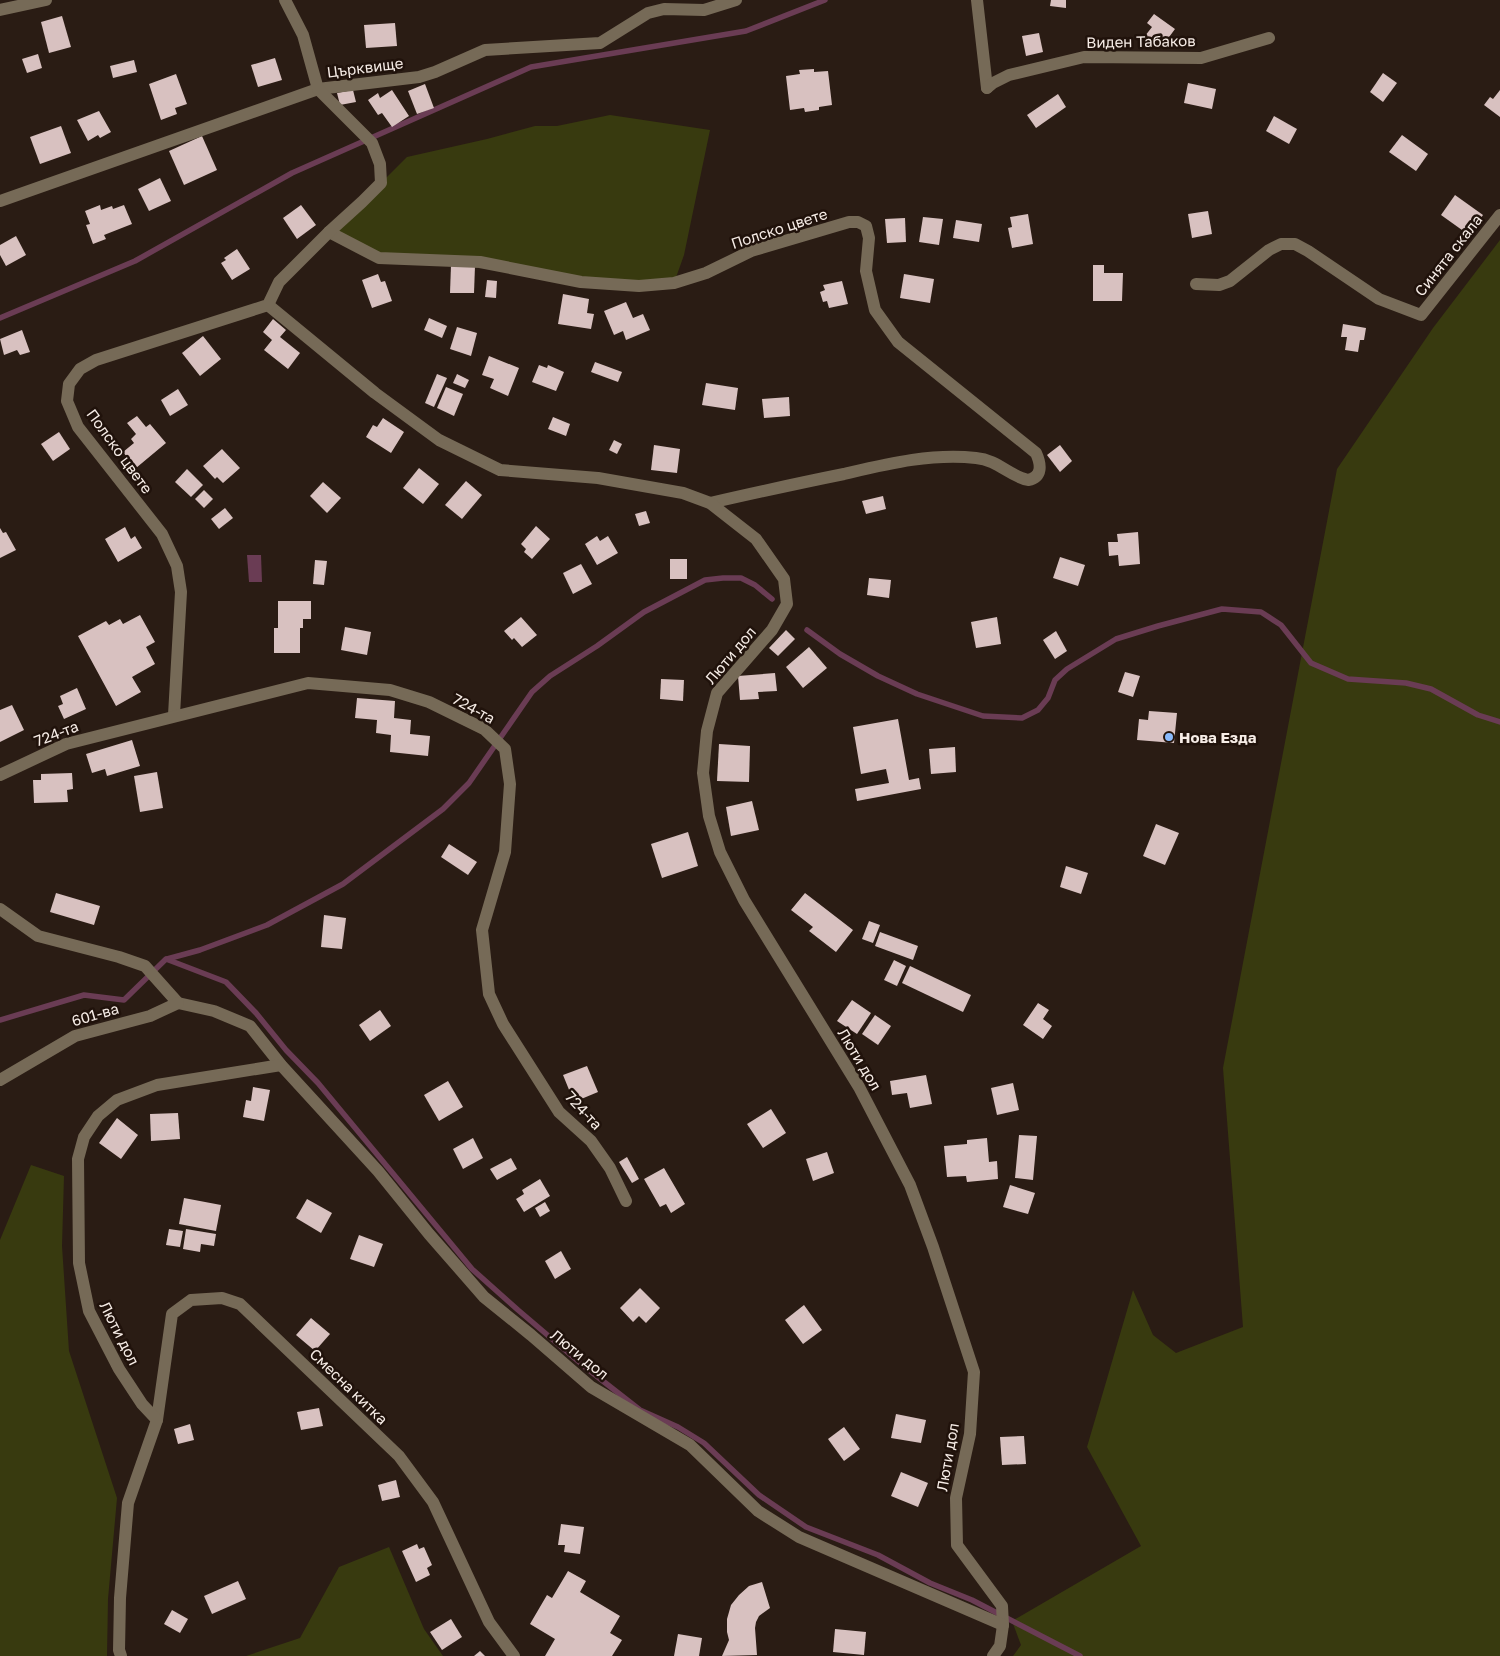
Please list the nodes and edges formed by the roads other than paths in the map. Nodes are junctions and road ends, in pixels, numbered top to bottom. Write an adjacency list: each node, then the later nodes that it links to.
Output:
1 (46, 0): 5 (street)
2 (285, 0): 7 (street)
3 (736, 0): 7 (street, Църквище)
4 (977, 0): 6 (street, Виден Табаков)
5 (0, 10)
6 (1269, 38)
7 (318, 89): 8 (street, Църквище); 10 (street)
8 (0, 201)
9 (1500, 215): 11 (street, Синята скала)
10 (329, 232): 12 (street); 13 (street, Полско цвете)
11 (1196, 284)
12 (268, 305): 13 (street); 14 (street, Полско цвете)
13 (710, 503): 22 (street, Люти дол)
14 (174, 715): 15 (street, 724-та); 20 (street, 724-та)
15 (0, 775)
16 (0, 909): 17 (street)
17 (178, 1003): 18 (street, Люти дол); 19 (street, 601-ва)
18 (281, 1065): 21 (street, Люти дол); 22 (street, Люти дол)
19 (0, 1080)
20 (626, 1201)
21 (157, 1420): 23 (street); 24 (street, Смесна китка)
22 (1003, 1625): 25 (street)
23 (121, 1656)
24 (514, 1656)
25 (993, 1656)

